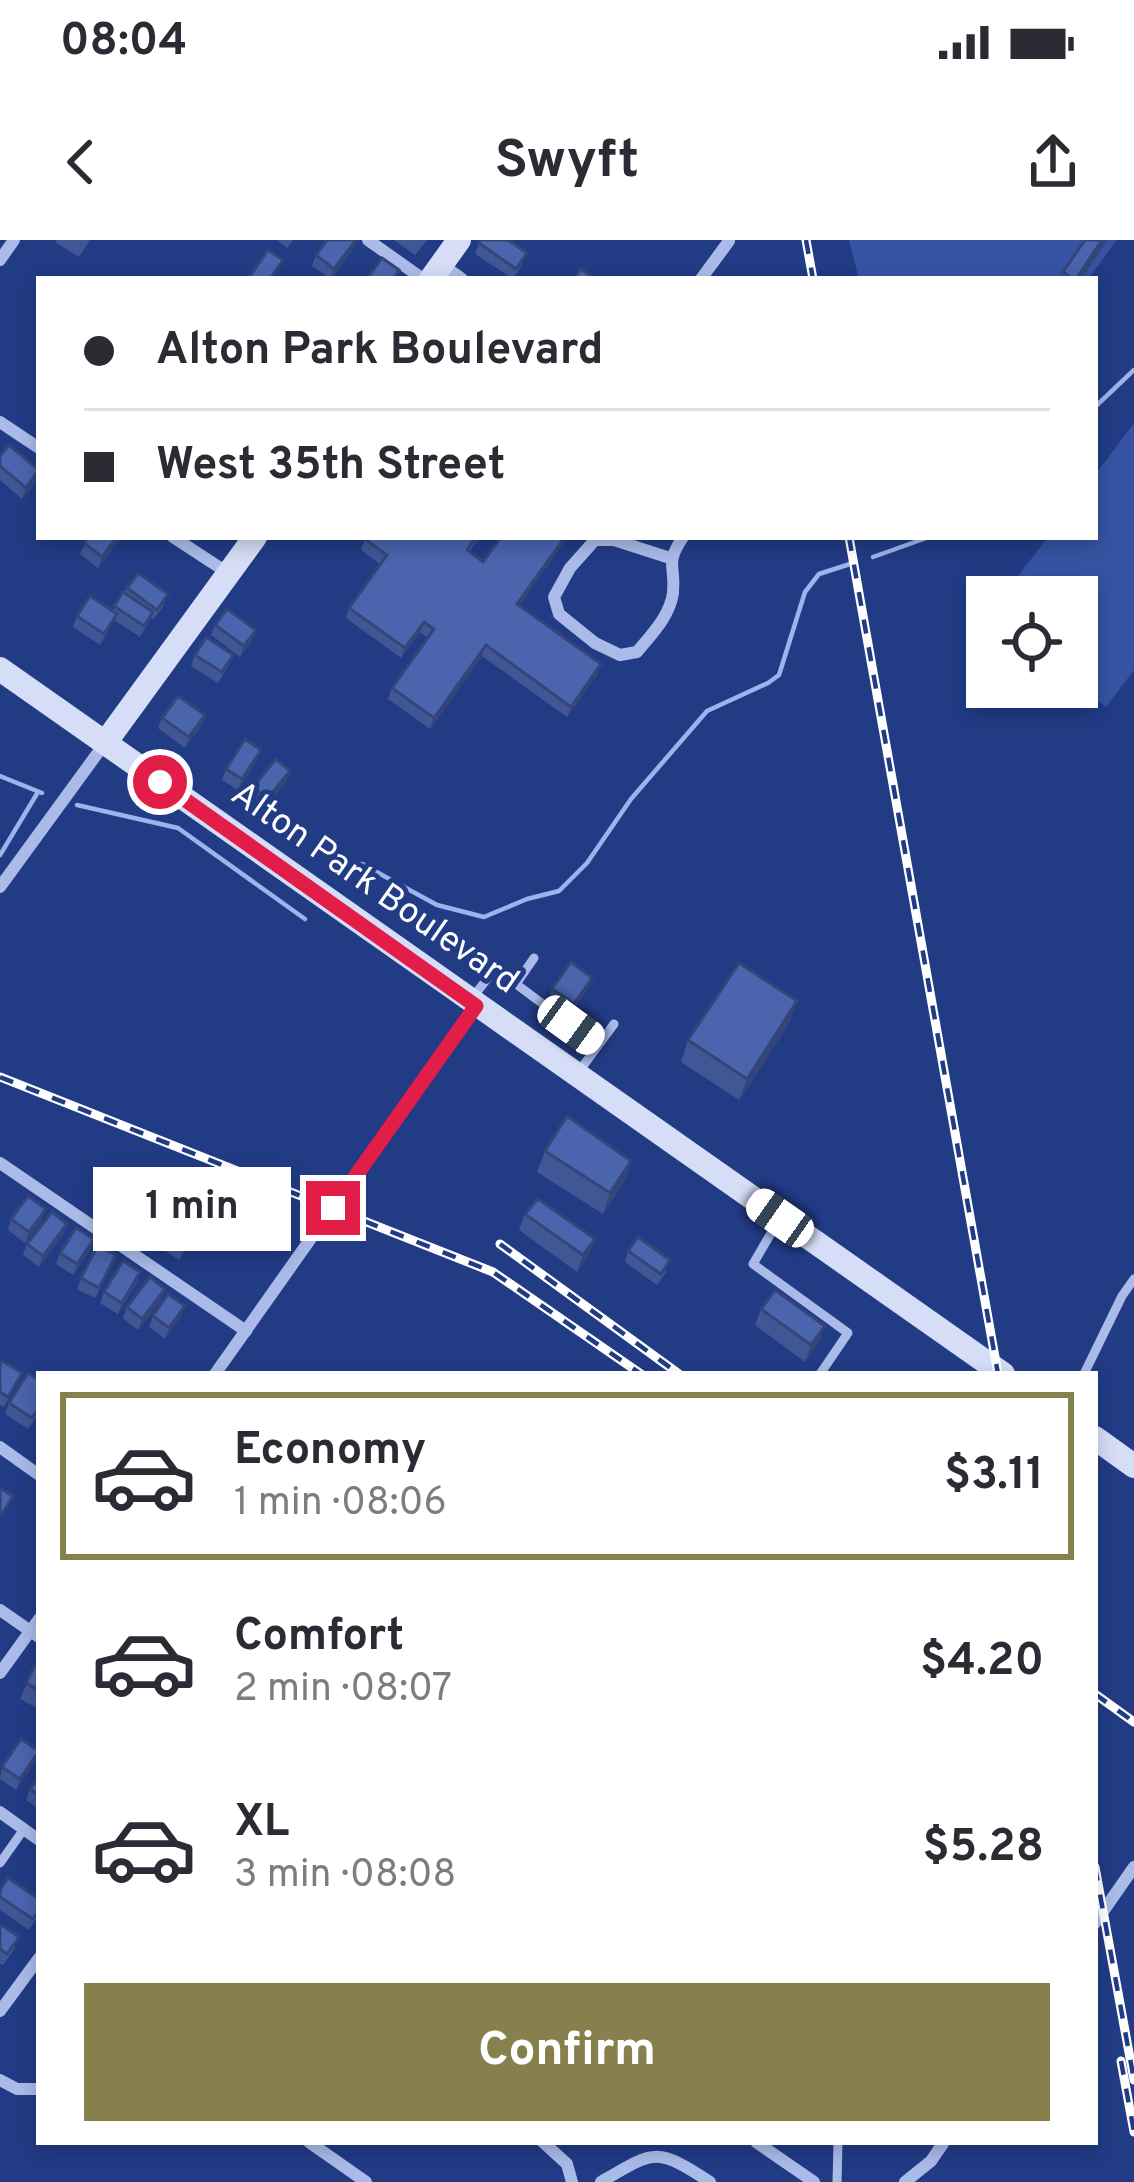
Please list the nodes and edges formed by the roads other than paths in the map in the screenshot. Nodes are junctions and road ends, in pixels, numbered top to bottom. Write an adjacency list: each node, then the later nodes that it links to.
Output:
1 (14, 240): 5 (street)
2 (368, 240): 6 (street)
3 (458, 240): 6 (main road)
4 (729, 241): 7 (street)
5 (0, 260)
6 (439, 275)
7 (703, 276)
8 (0, 422): 9 (street)
9 (36, 446)
10 (178, 540): 14 (street)
11 (252, 540): 14 (main road)
12 (681, 540): 13 (street)
13 (670, 558): 13 (street)
14 (229, 574): 16 (main road)
15 (0, 669): 16 (main road, Alton Park Boulevard)
16 (105, 743): 17 (street); 20 (main road, Alton Park Boulevard)
17 (0, 887)
18 (534, 958): 19 (lane)
19 (516, 984): 20 (lane); 22 (lane)
20 (473, 1003): 23 (main road, Alton Park Boulevard); 27 (street)
21 (614, 1024): 22 (lane)
22 (598, 1045): 23 (lane)
23 (577, 1075): 25 (main road, Alton Park Boulevard)
24 (0, 1163): 27 (street)
25 (780, 1218): 29 (lane); 30 (main road, Alton Park Boulevard)
26 (1134, 1279): 31 (lane)
27 (246, 1331): 28 (street)
28 (217, 1371)
29 (822, 1371)
30 (999, 1371)
31 (1085, 1371)
32 (1098, 1440): 34 (main road)
33 (0, 1447): 35 (street)
34 (1134, 1466)
35 (36, 1473)
36 (0, 1610): 37 (street)
37 (36, 1629): 38 (street)
38 (0, 1673)
39 (0, 1812): 40 (street)
40 (24, 1829): 41 (street); 42 (lane)
41 (36, 1838)
42 (0, 1863)
43 (1134, 1867): 44 (street)
44 (1098, 1919)
45 (36, 1962): 46 (street)
46 (0, 2012)
47 (0, 2080): 48 (street)
48 (36, 2089)
49 (313, 2145): 54 (street)
50 (547, 2145): 55 (street)
51 (838, 2145): 59 (lane)
52 (942, 2145): 60 (street)
53 (773, 2148): 58 (street)
54 (366, 2182)
55 (572, 2182)
56 (601, 2182): 57 (street)
57 (710, 2182)
58 (814, 2182)
59 (837, 2182)
60 (905, 2182)

